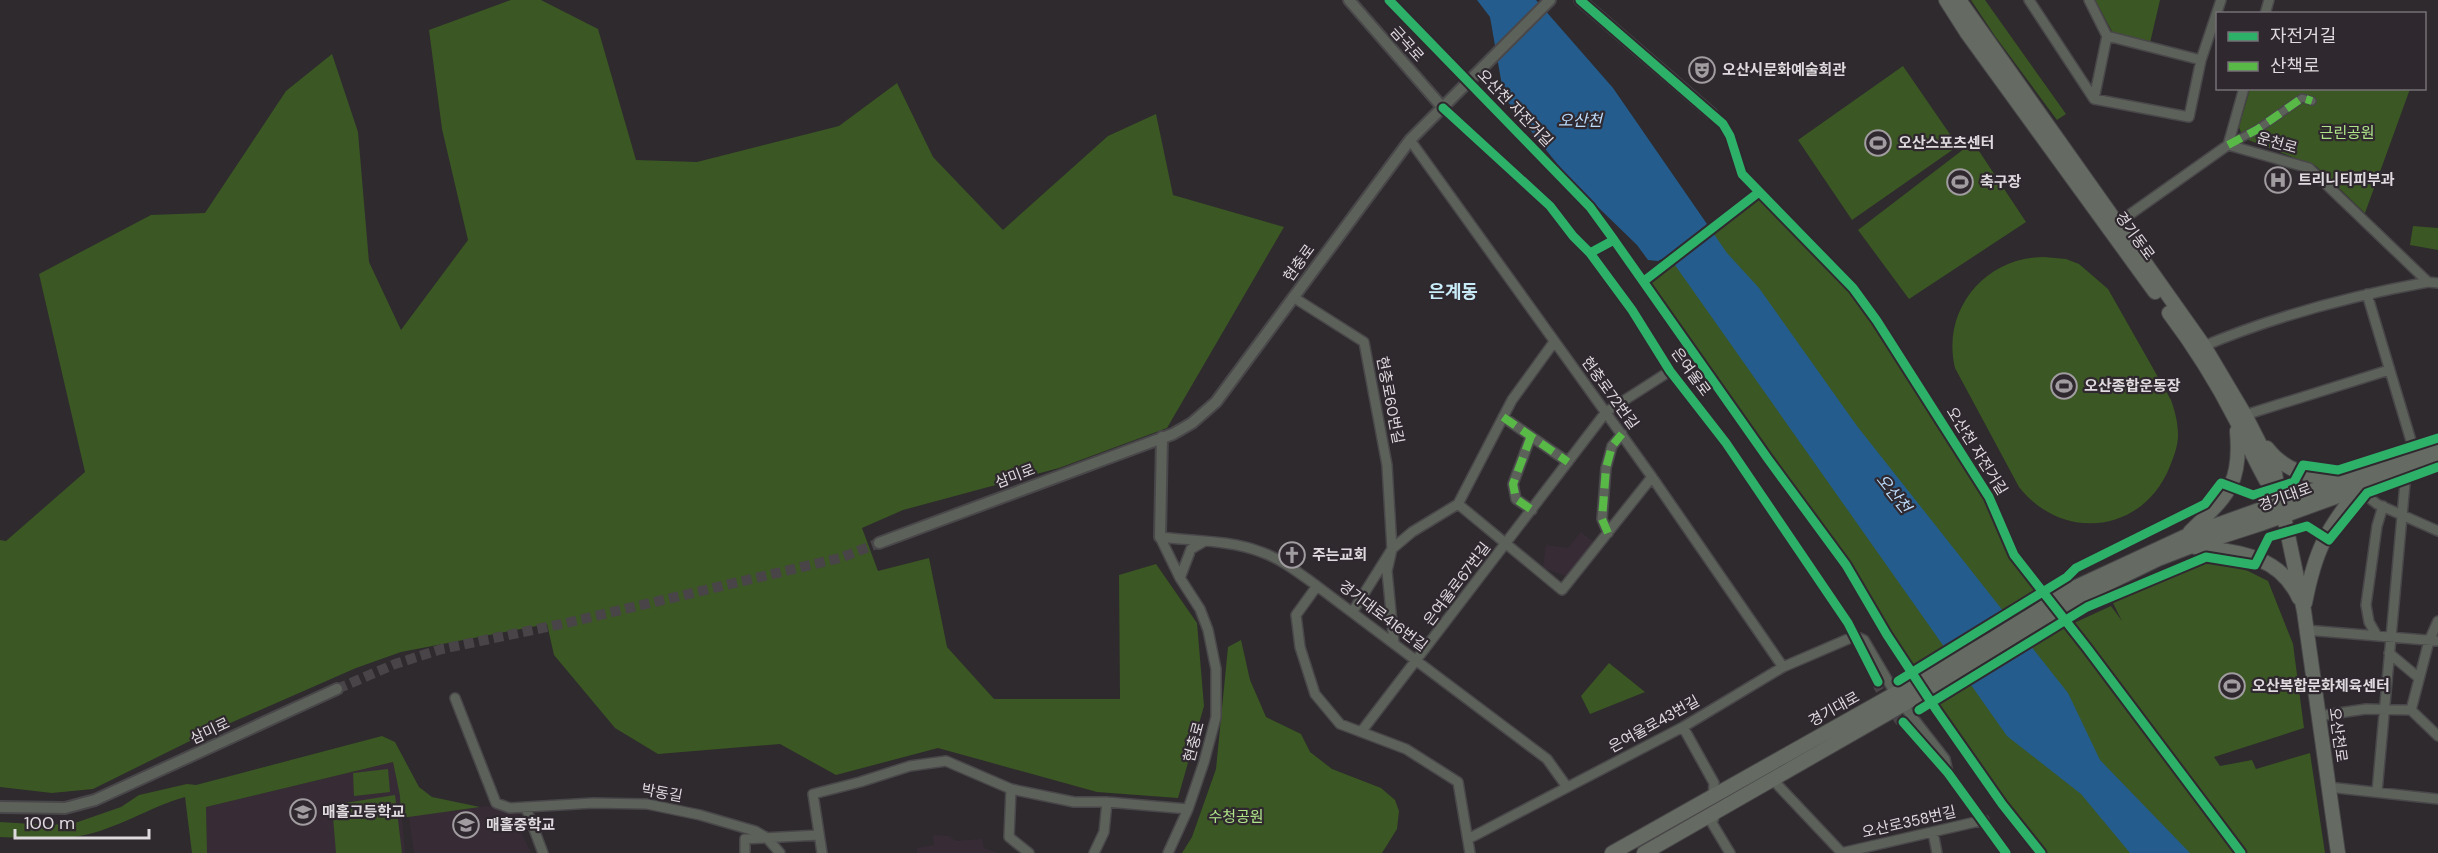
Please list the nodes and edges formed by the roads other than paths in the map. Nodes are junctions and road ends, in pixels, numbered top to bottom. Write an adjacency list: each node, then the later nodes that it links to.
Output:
1 (1349, 0): 16 (street, 금곡로)
2 (1550, 0): 16 (street, 현충로)
3 (1580, 0): 17 (street)
4 (1946, 0): 20 (main road, 경기동로)
5 (1959, 0): 20 (main road, 경기동로)
6 (2029, 0): 14 (street)
7 (2089, 0): 11 (street)
8 (2258, 0): 9 (street)
9 (2268, 2)
10 (2216, 15): 12 (street)
11 (2107, 36): 12 (street); 14 (street)
12 (2201, 60): 14 (street)
13 (2243, 90): 19 (street)
14 (2094, 99)
15 (2313, 100): 19 (street)
16 (1443, 108): 18 (street, 현충로); 27 (street, 은여울로)
17 (1712, 114)
18 (1410, 140): 23 (street, 현충로); 24 (street, 현충로72번길)
19 (2228, 145): 20 (street); 21 (street, 운천로)
20 (2113, 226): 25 (main road, 경기동로)
21 (2433, 282): 22 (street)
22 (2367, 294): 25 (street); 26 (street)
23 (1293, 297): 33 (street, 현충로); 54 (street, 현충로60번길)
24 (1554, 342): 28 (street, 현충로72번길); 29 (street)
25 (2199, 348): 30 (main road, 경기동로)
26 (2389, 370): 30 (street); 35 (street)
27 (1670, 371): 28 (street, 은여울로67번길); 61 (street, 은여울로)
28 (1606, 412): 31 (street, 현충로72번길); 37 (street, 은여울로67번길)
29 (1503, 417): 32 (street); 42 (street)
30 (2241, 417): 40 (main road); 44 (main road, 경기동로); 50 (main road)
31 (1622, 434): 39 (street, 현충로72번길); 48 (street)
32 (1531, 436): 37 (street); 45 (street)
33 (1162, 437): 49 (street); 52 (street, 삼미로)
34 (2438, 446): 35 (main road, 경기대로)
35 (2415, 454): 40 (main road, 경기대로)
36 (2438, 460): 38 (main road, 경기대로)
37 (1568, 462): 45 (street, 은여울로67번길)
38 (2406, 472): 41 (main road, 경기대로); 46 (street)
39 (1652, 477): 48 (street); 68 (street, 현충로72번길)
40 (2339, 480): 44 (main road, 경기대로)
41 (2363, 487): 43 (street); 44 (main road, 경기대로); 58 (main road)
42 (1458, 504): 53 (street); 54 (street)
43 (2383, 506): 46 (street); 62 (street)
44 (2281, 509): 50 (main road, 경기대로); 58 (main road, 오산천로)
45 (1532, 510): 53 (street, 은여울로67번길)
46 (2402, 514): 47 (street); 63 (street)
47 (2438, 531)
48 (1608, 533): 53 (street)
49 (1160, 537): 51 (street); 55 (street, 현충로)
50 (2187, 541): 58 (main road); 72 (main road, 경기대로)
51 (1204, 542): 55 (street); 56 (street)
52 (879, 543)
53 (1505, 545): 67 (street, 은여울로67번길)
54 (1392, 549): 57 (street); 65 (street, 현충로60번길)
55 (1180, 578): 92 (street, 현충로)
56 (1317, 586): 57 (street, 경기대로416번길); 79 (street, 경기대로416번길)
57 (1353, 611): 65 (street, 경기대로416번길)
58 (2304, 611): 60 (main road, 오산천로)
59 (2438, 621): 64 (street)
60 (2306, 630): 62 (street); 76 (main road, 오산천로)
61 (1855, 636): 68 (street, 은여울로43번길); 70 (street, 은여울로); 72 (street)
62 (2377, 636): 63 (street)
63 (2390, 638): 64 (street); 66 (street)
64 (2433, 641): 69 (street)
65 (1394, 643): 67 (street, 경기대로416번길)
66 (2389, 653): 69 (street); 74 (street)
67 (1417, 660): 79 (street, 은여울로67번길); 83 (street, 경기대로416번길)
68 (1783, 667): 78 (street, 은여울로43번길)
69 (2419, 678): 75 (street)
70 (1878, 682)
71 (337, 689): 90 (street, 삼미로)
72 (1903, 697): 81 (street); 82 (main road, 경기대로); 87 (main road, 경기대로)
73 (454, 698): 91 (street, 박동길)
74 (2384, 708): 75 (street); 76 (street); 86 (street)
75 (2411, 710): 80 (street)
76 (2319, 716): 84 (main road, 오산천로)
77 (1903, 722): 81 (street)
78 (1683, 727): 83 (street, 은여울로43번길); 87 (street)
79 (1361, 732): 98 (street, 경기대로416번길)
80 (2438, 736)
81 (1948, 773): 94 (street)
82 (1772, 780): 93 (main road, 경기대로); 110 (street)
83 (1567, 787): 98 (street, 은여울로43번길)
84 (2328, 787): 86 (street); 113 (main road, 오산천로)
85 (1011, 789): 89 (street); 96 (street); 103 (street)
86 (2377, 792): 88 (street)
87 (1713, 796): 93 (street); 107 (main road, 경기대로)
88 (2438, 799)
89 (1107, 802): 92 (street); 104 (street)
90 (0, 807)
91 (526, 808): 97 (street, 박동길); 99 (street)
92 (1188, 809): 105 (street, 현충로)
93 (1716, 812): 108 (main road, 경기대로); 109 (street)
94 (1984, 820): 95 (street, 오산로358번길); 112 (street)
95 (1934, 832): 110 (street, 오산로358번길); 111 (street)
96 (819, 835): 97 (street); 102 (street)
97 (767, 838): 100 (street); 101 (street, 박동길)
98 (1467, 839): 106 (street, 경기대로416번길)
99 (543, 853)
100 (745, 853)
101 (780, 853)
102 (822, 853)
103 (1029, 853)
104 (1094, 853)
105 (1168, 853)
106 (1470, 853)
107 (1612, 853)
108 (1644, 853)
109 (1730, 853)
110 (1841, 853)
111 (1937, 853)
112 (2006, 853)
113 (2338, 853)

